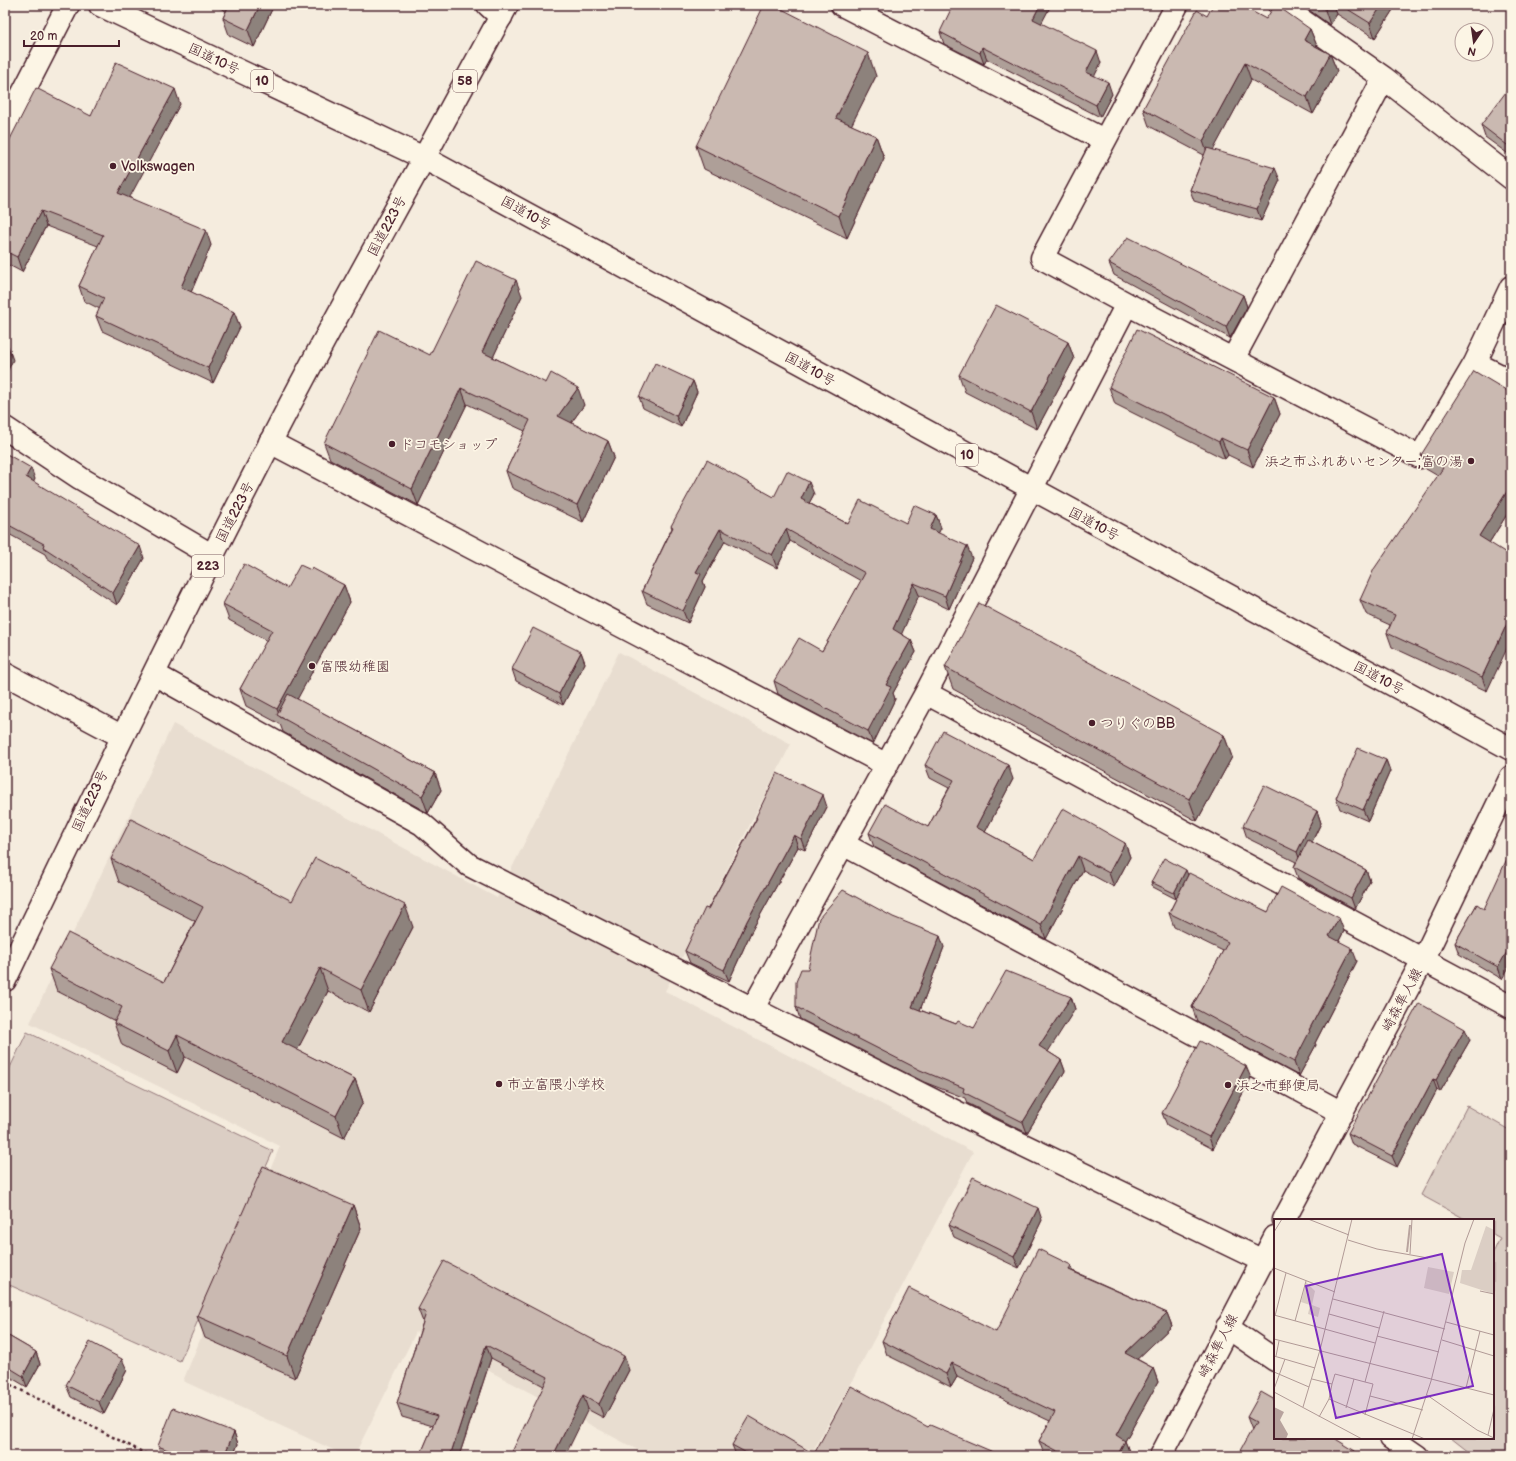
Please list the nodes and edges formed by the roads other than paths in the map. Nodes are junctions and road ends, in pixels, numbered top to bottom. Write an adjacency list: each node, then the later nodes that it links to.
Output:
1 (68, 5): 8 (main road)
2 (100, 5): 10 (main road, 国道10号 / 10)
3 (842, 5): 9 (main road)
4 (1177, 5): 9 (main road)
5 (1280, 5): 7 (main road)
6 (499, 9): 10 (main road, 58)
7 (1384, 78): 11 (main road); 14 (main road)
8 (5, 128)
9 (1104, 140): 13 (main road)
10 (424, 158): 18 (main road, 国道223号 / 223); 19 (main road, 国道10号 / 10)
11 (1511, 178)
12 (1511, 287): 15 (main road)
13 (1127, 304): 14 (main road); 19 (main road)
14 (1233, 359): 15 (main road)
15 (1475, 363): 16 (main road)
16 (1511, 381)
17 (5, 428): 20 (main road)
18 (270, 442): 20 (main road, 国道223号 / 223); 26 (main road)
19 (1031, 490): 23 (main road); 25 (main road, 国道10号 / 10)
20 (213, 556): 22 (main road, 国道223号 / 223)
21 (5, 674): 24 (main road)
22 (154, 674): 24 (main road, 国道223号 / 223); 32 (main road)
23 (926, 693): 26 (main road); 29 (main road)
24 (121, 736): 30 (main road, 国道223号 / 223)
25 (1511, 750)
26 (887, 765): 28 (main road)
27 (1511, 777): 29 (main road, 崎森隼人線)
28 (843, 844): 32 (main road); 33 (main road)
29 (1423, 960): 31 (main road); 33 (main road, 崎森隼人線)
30 (5, 980)
31 (1511, 1007)
32 (752, 1010): 36 (main road)
33 (1342, 1113): 34 (main road, 崎森隼人線)
34 (1285, 1219)
35 (1274, 1239): 36 (main road, 崎森隼人線)
36 (1263, 1260): 37 (main road, 崎森隼人線)
37 (1227, 1327): 38 (main road); 40 (main road, 崎森隼人線)
38 (1274, 1359)
39 (1392, 1439): 41 (main road)
40 (1161, 1456)
41 (1417, 1456)

